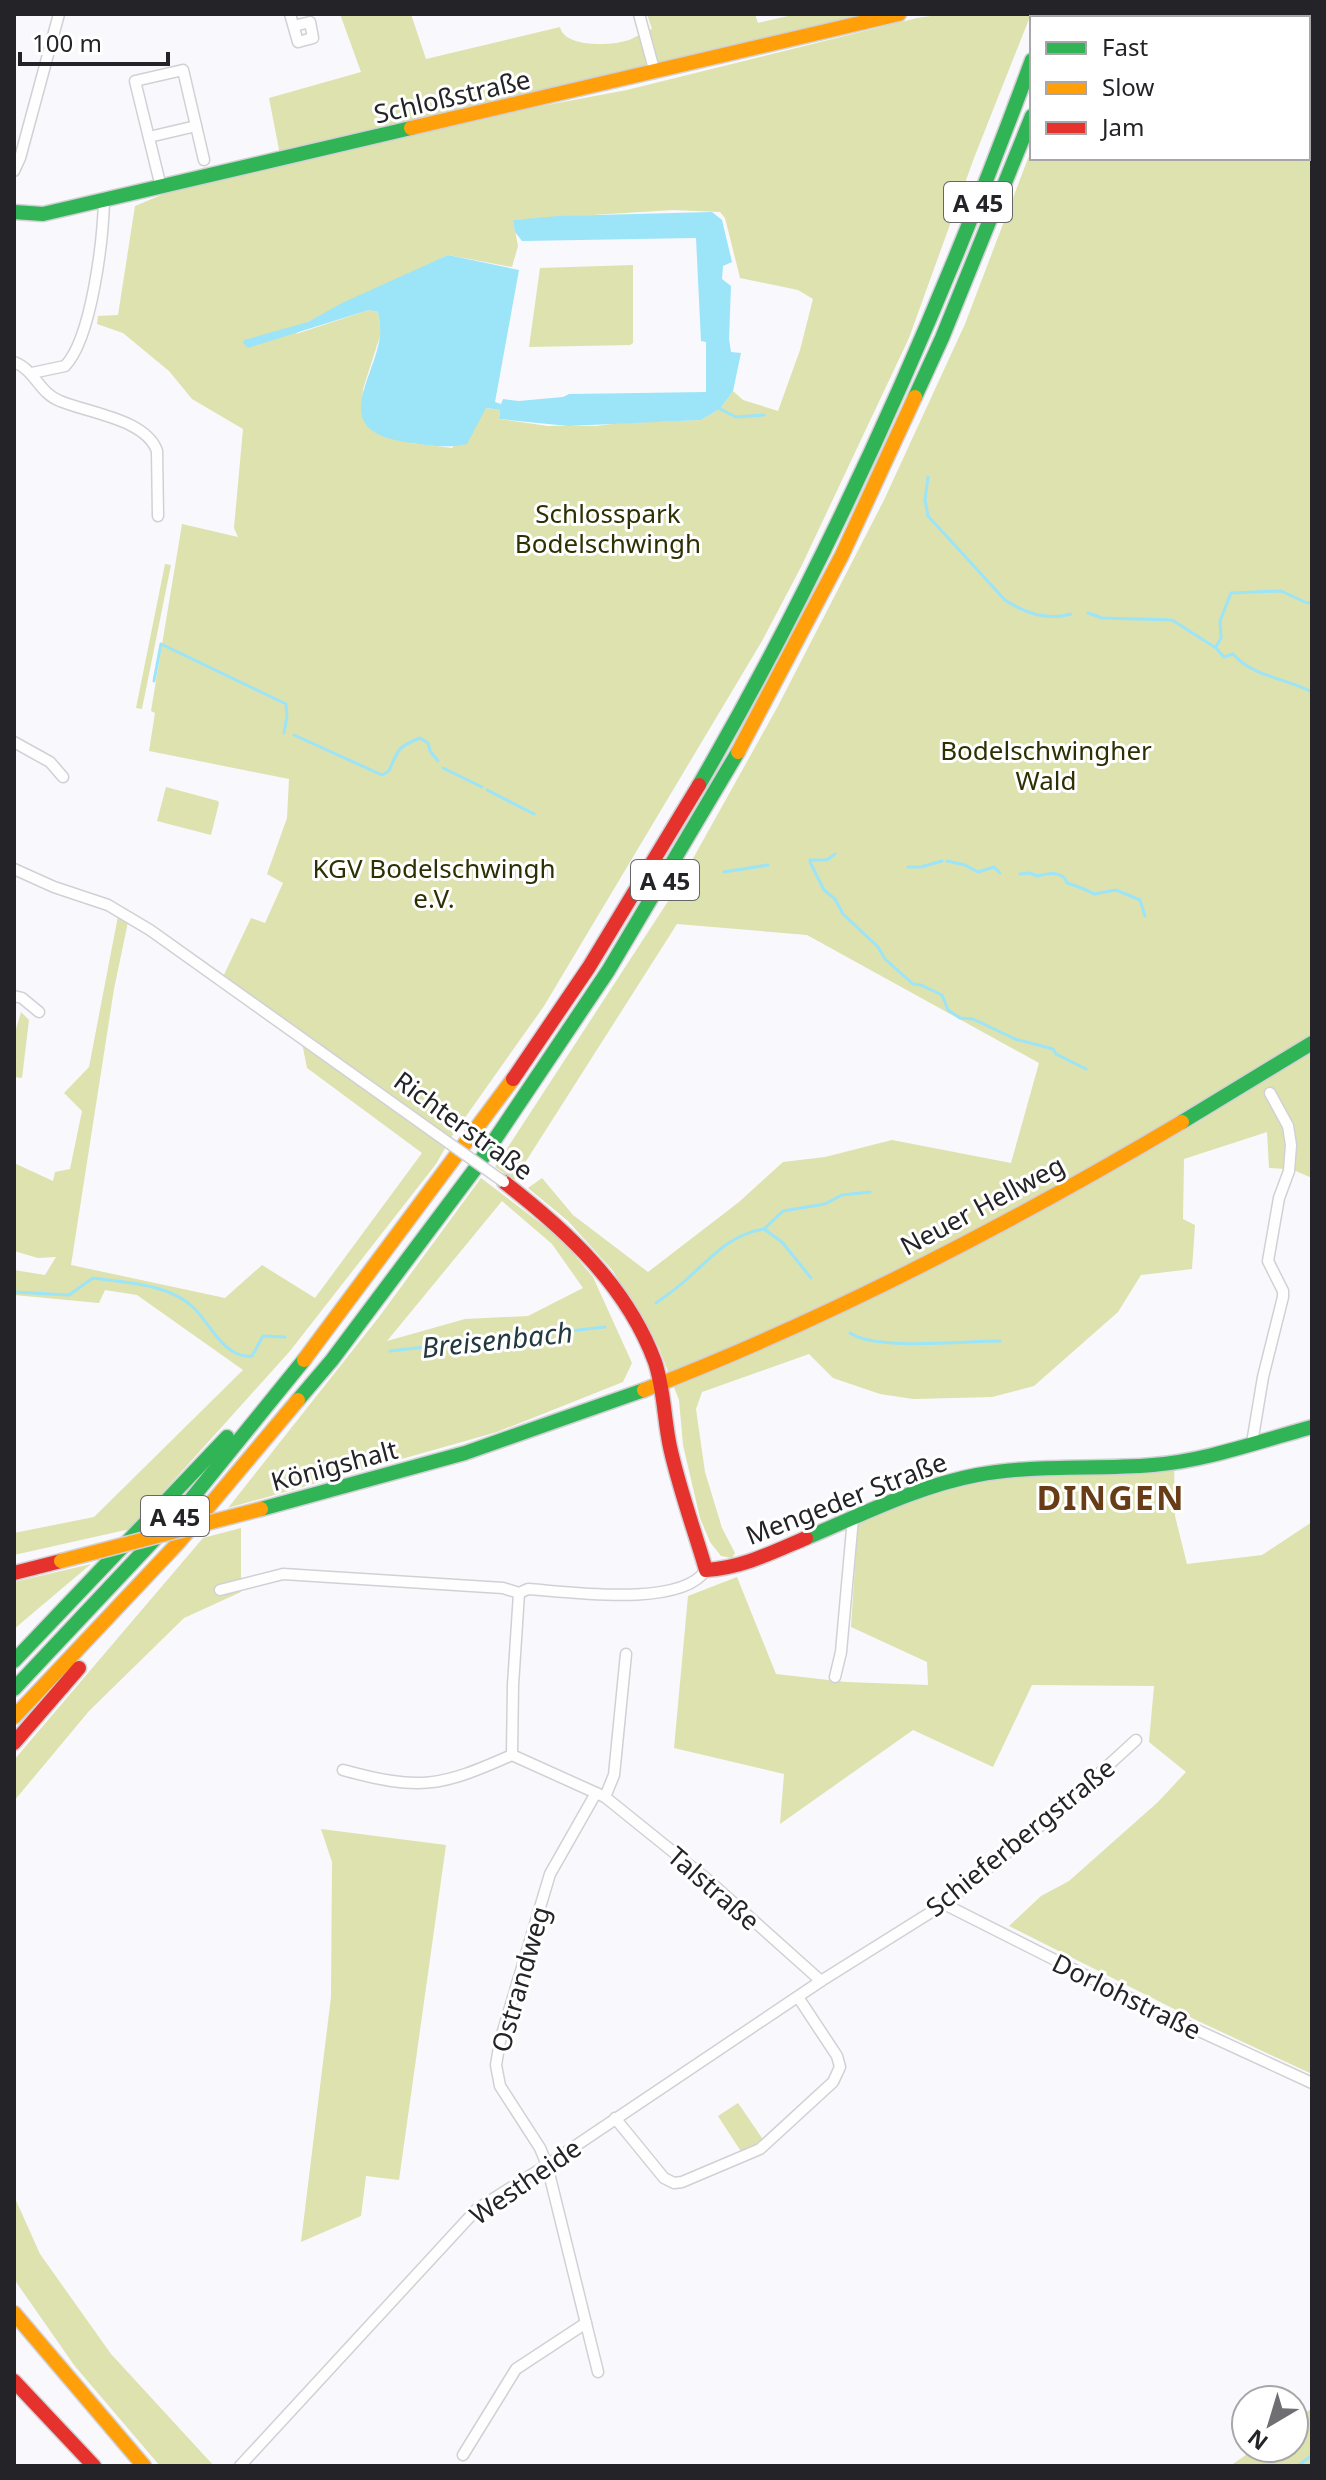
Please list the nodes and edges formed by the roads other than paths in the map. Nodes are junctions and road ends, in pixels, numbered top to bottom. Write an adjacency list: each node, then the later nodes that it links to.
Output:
1 (59, 14): 12 (street)
2 (290, 14): 5 (street)
3 (639, 14): 7 (street)
4 (899, 14): 7 (main road, Schloßstraße)
5 (294, 26)
6 (1030, 65): 27 (main road, A 45)
7 (655, 73): 13 (main road, Schloßstraße)
8 (1030, 121): 32 (main road, A 45)
9 (196, 126): 10 (street); 10 (street); 11 (street)
10 (149, 137): 13 (street)
11 (204, 160)
12 (14, 171)
13 (161, 187): 14 (main road, Schloßstraße)
14 (104, 206): 15 (main road, Schloßstraße); 17 (street)
15 (14, 212)
16 (14, 362): 17 (street)
17 (32, 373): 18 (street)
18 (158, 516)
19 (14, 742): 20 (street)
20 (63, 777)
21 (14, 869): 26 (street, Richterstraße, bridge)
22 (14, 996): 23 (street)
23 (39, 1012)
24 (1312, 1043): 28 (main road, Neuer Hellweg)
25 (1270, 1093): 30 (street)
26 (504, 1182): 28 (main road, Richterstraße)
27 (326, 1333): 35 (main road); 42 (main road, A 45)
28 (661, 1383): 33 (main road, Richterstraße); 34 (main road, Königshalt, bridge)
29 (1312, 1427): 30 (main road, Mengeder Straße)
30 (1252, 1443): 31 (main road, Mengeder Straße)
31 (853, 1518): 33 (main road, Mengeder Straße); 41 (street)
32 (184, 1537): 43 (main road, A 45); 44 (main road)
33 (706, 1570): 37 (street, Mengeder Straße)
34 (14, 1573)
35 (97, 1575): 38 (main road); 40 (main road)
36 (220, 1590): 37 (street, Mengeder Straße)
37 (519, 1593): 46 (street)
38 (14, 1640)
39 (626, 1654): 48 (street)
40 (14, 1661)
41 (835, 1677)
42 (14, 1689)
43 (14, 1717)
44 (17, 1738)
45 (1136, 1740): 49 (street, Schieferbergstraße)
46 (512, 1755): 47 (street); 48 (street, Talstraße)
47 (343, 1770)
48 (601, 1795): 50 (street, Talstraße); 54 (street, Ostrandweg)
49 (944, 1904): 50 (street, Schieferbergstraße); 52 (street, Dorlohstraße)
50 (821, 1981): 51 (street, Westheide)
51 (798, 1997): 53 (street, Westheide); 53 (street)
52 (1312, 2083)
53 (615, 2118): 54 (street, Westheide)
54 (547, 2165): 57 (street, Ostrandweg); 65 (street, Westheide)
55 (14, 2296): 60 (main road)
56 (14, 2313): 60 (main road)
57 (586, 2323): 58 (street, Ostrandweg); 62 (street)
58 (598, 2372)
59 (14, 2381): 63 (main road)
60 (79, 2388): 64 (main road)
61 (14, 2392): 63 (main road)
62 (463, 2455)
63 (92, 2466)
64 (144, 2466)
65 (240, 2466)

